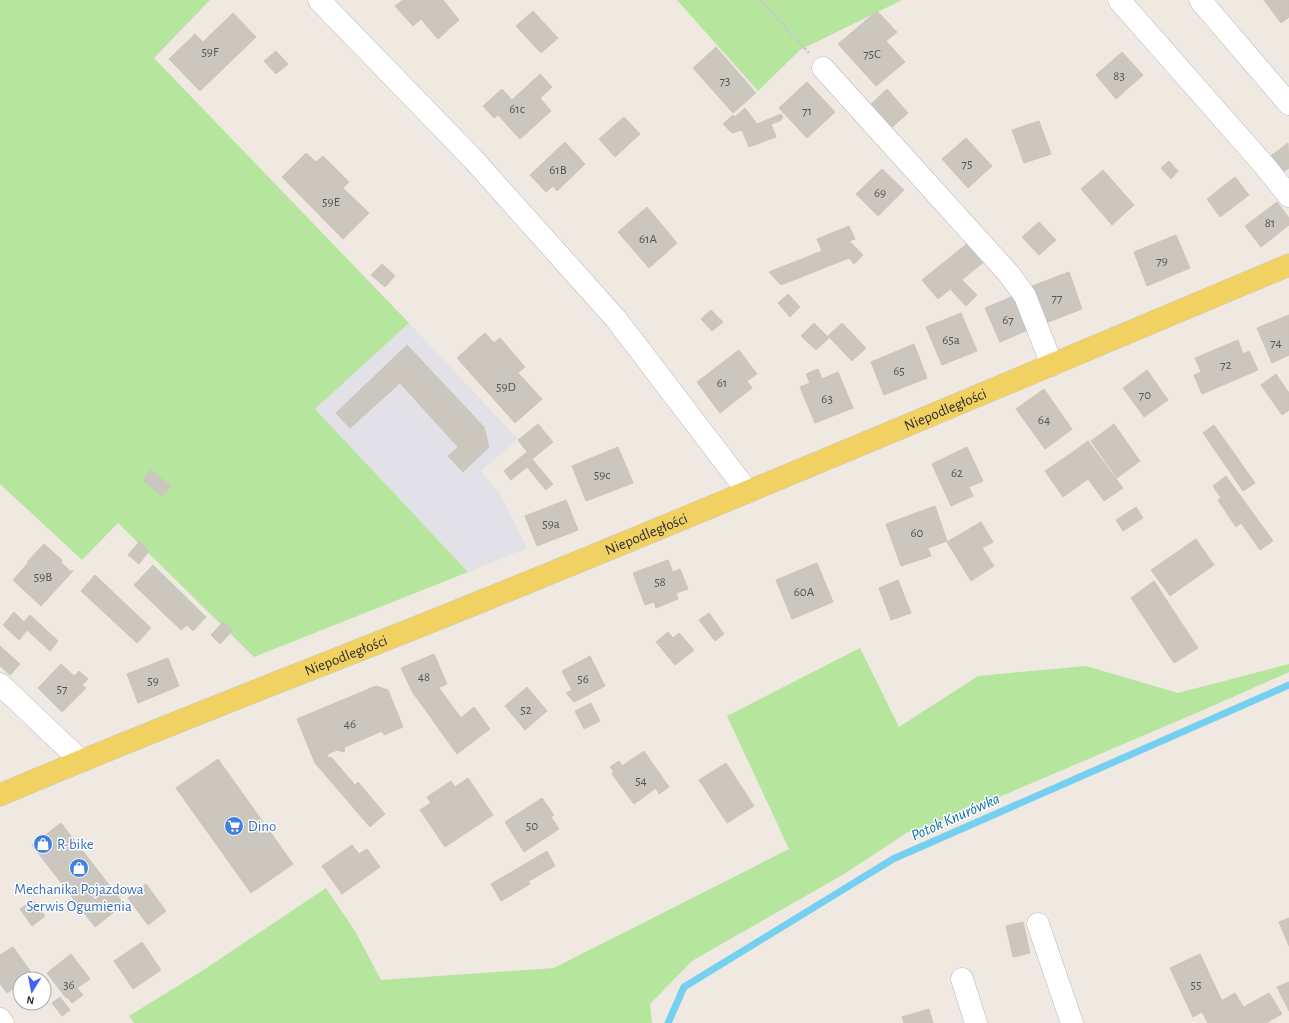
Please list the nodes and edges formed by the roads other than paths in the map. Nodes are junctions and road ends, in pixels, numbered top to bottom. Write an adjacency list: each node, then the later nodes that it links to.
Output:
1 (319, 0): 9 (street)
2 (1119, 0): 6 (street)
3 (1200, 0): 5 (street)
4 (823, 68): 8 (street)
5 (1289, 104)
6 (1289, 196)
7 (1289, 265): 8 (main road, Niepodległości)
8 (1052, 365): 9 (main road, Niepodległości)
9 (748, 492): 11 (main road, Niepodległości)
10 (0, 684): 11 (street)
11 (81, 761): 12 (main road, Niepodległości)
12 (0, 795)
13 (1038, 924): 18 (street)
14 (962, 979): 17 (street)
15 (0, 1019): 16 (street)
16 (3, 1023)
17 (976, 1023)
18 (1072, 1023)

